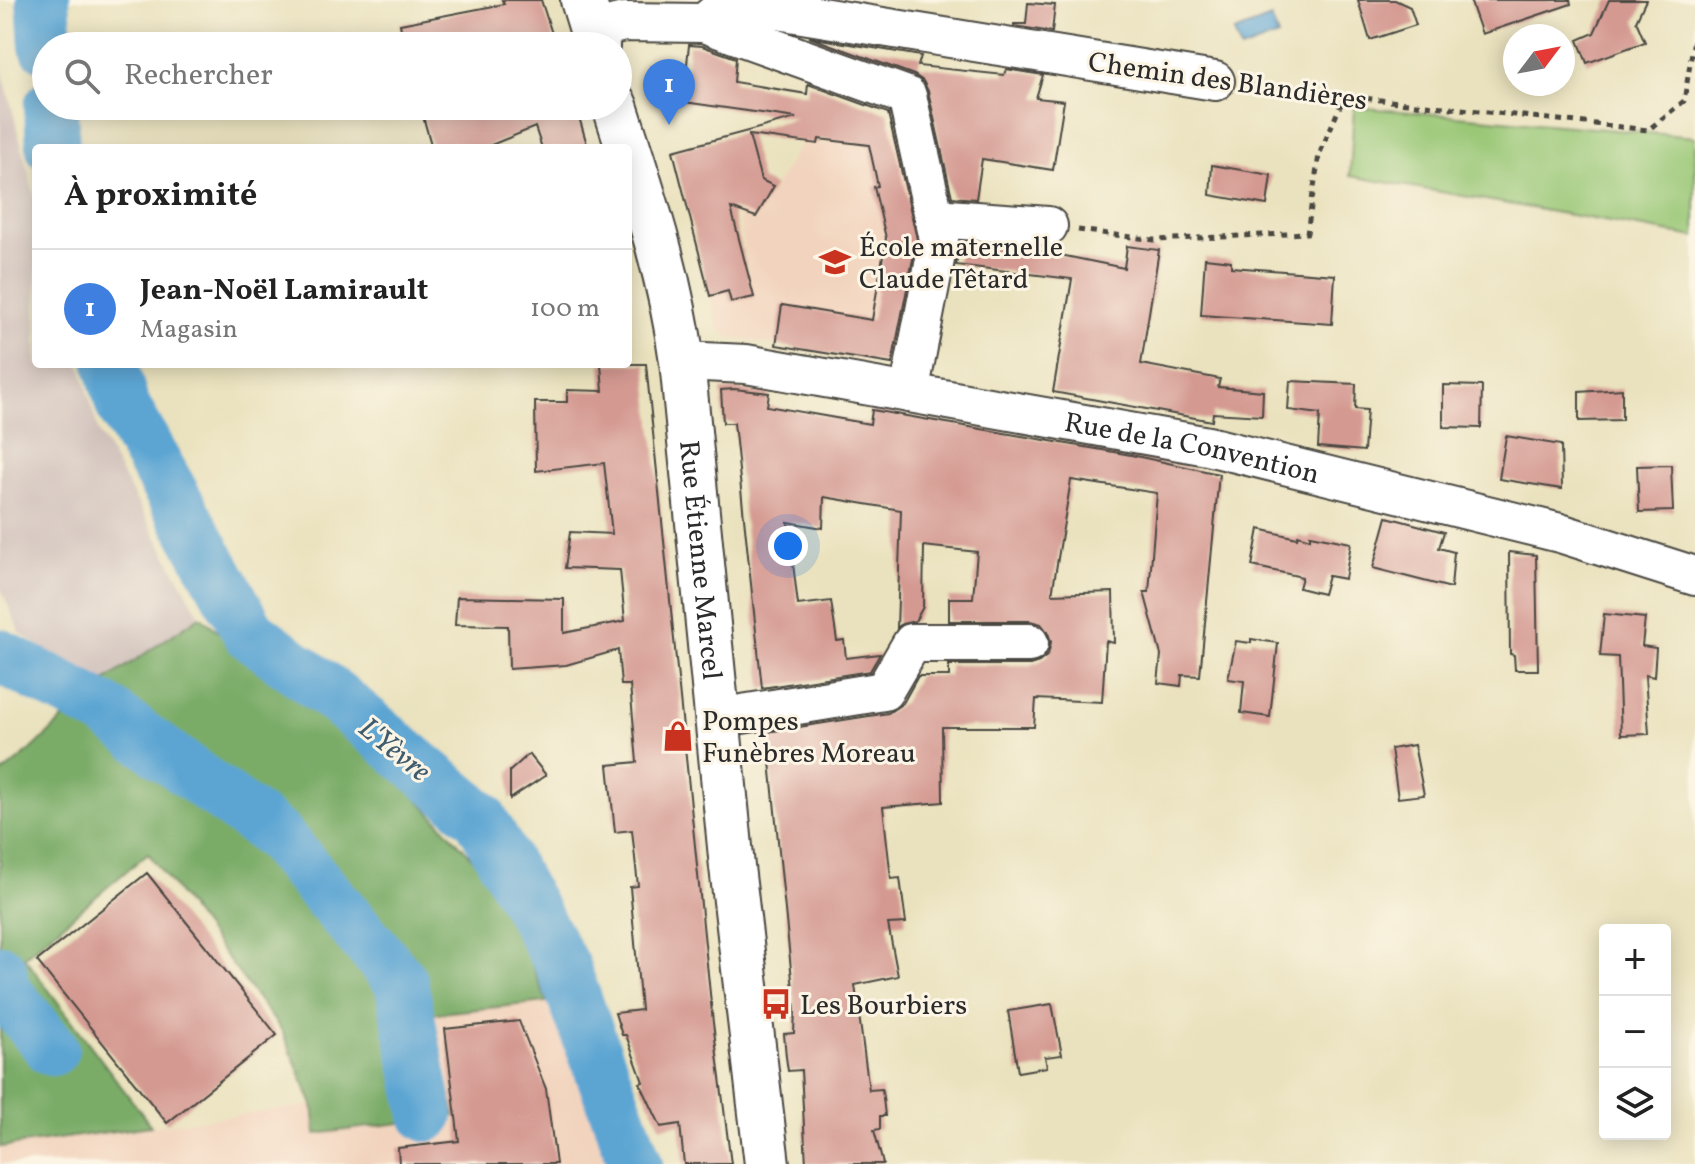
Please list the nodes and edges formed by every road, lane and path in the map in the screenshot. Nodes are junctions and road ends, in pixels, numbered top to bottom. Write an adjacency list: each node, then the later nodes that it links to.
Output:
1 (704, 23): 2 (street); 4 (street, Chemin des Blandières); 9 (street)
2 (590, 25)
3 (1695, 33): 5 (path, Chemin des Blandières)
4 (1215, 81): 5 (path, Chemin des Blandières)
5 (1344, 97): 10 (path)
6 (619, 120): 7 (main road, Rue Étienne Marcel)
7 (627, 144)
8 (632, 161): 11 (main road, Rue Étienne Marcel)
9 (934, 218): 10 (street); 12 (street)
10 (1048, 226)
11 (682, 361): 12 (street, Rue de la Convention); 15 (main road, Rue Étienne Marcel)
12 (909, 393): 13 (street, Rue de la Convention)
13 (1695, 576)
14 (1029, 643): 15 (street)
15 (717, 718): 16 (main road, Rue Étienne Marcel)
16 (767, 1164)

